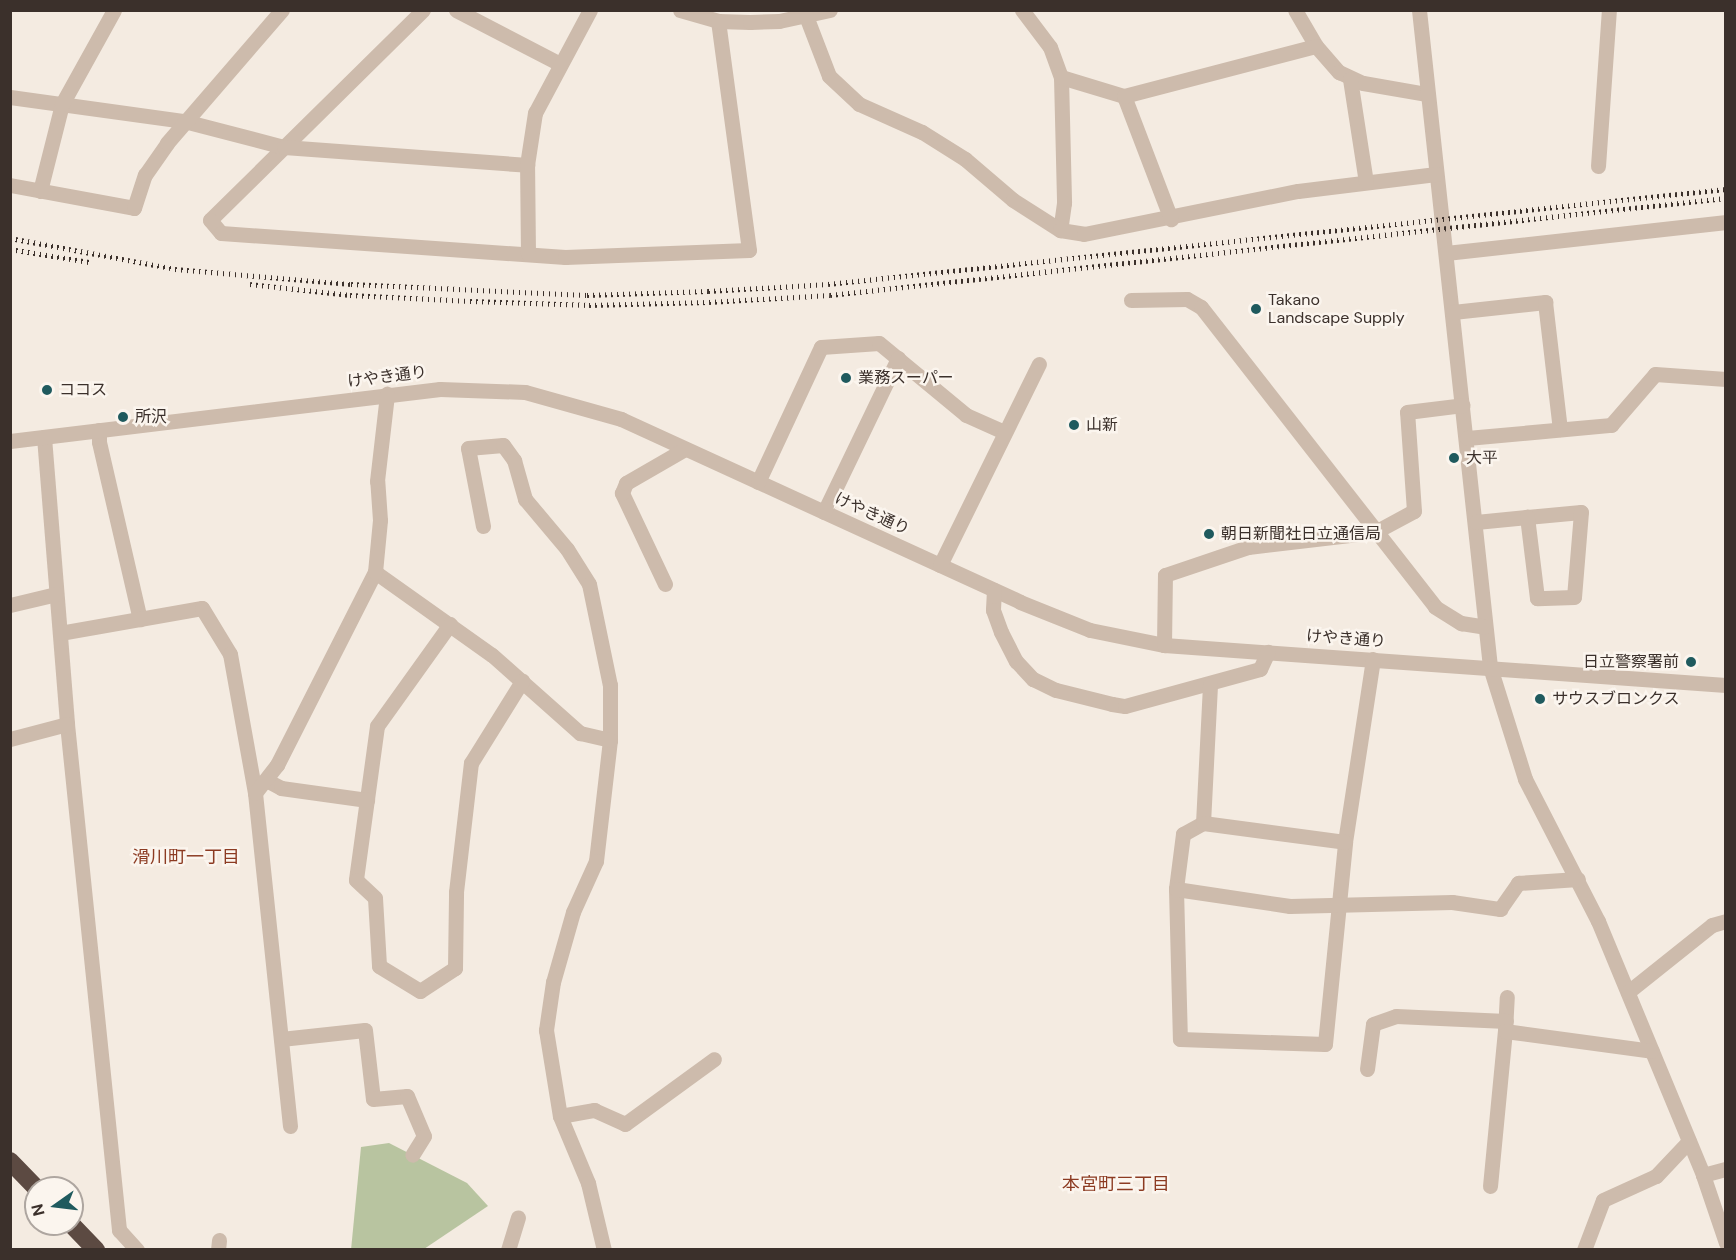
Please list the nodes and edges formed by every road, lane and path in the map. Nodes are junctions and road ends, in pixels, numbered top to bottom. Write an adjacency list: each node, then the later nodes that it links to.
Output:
1 (282, 10): 22 (street)
2 (423, 10): 23 (street)
3 (590, 10): 15 (street)
4 (680, 10): 13 (street)
5 (830, 10): 12 (street)
6 (1022, 10): 16 (street)
7 (1295, 10): 14 (street)
8 (1419, 10): 18 (street)
9 (1609, 10): 25 (street)
10 (109, 11): 21 (street)
11 (466, 12): 15 (street)
12 (806, 16): 13 (street); 32 (street)
13 (718, 21): 34 (street)
14 (1316, 46): 17 (street); 19 (street)
15 (560, 64): 24 (street)
16 (1062, 77): 19 (street); 32 (street)
17 (1350, 79): 18 (street); 27 (street)
18 (1427, 94): 26 (street)
19 (1125, 96): 30 (street)
20 (10, 97): 21 (street)
21 (62, 104): 22 (street); 29 (street)
22 (184, 121): 23 (street); 29 (street)
23 (284, 147): 24 (street); 34 (street)
24 (527, 165): 34 (street)
25 (1598, 166)
26 (1436, 174): 27 (street); 33 (street)
27 (1366, 182): 30 (street)
28 (10, 185): 29 (street)
29 (40, 191)
30 (1171, 219): 32 (street)
31 (1725, 222): 33 (street)
32 (1060, 230)
33 (1445, 246): 36 (street)
34 (528, 254)
35 (1131, 300): 54 (street)
36 (1453, 312): 41 (street); 42 (street)
37 (898, 358): 44 (street); 49 (street); 50 (street)
38 (1039, 364): 44 (street)
39 (1725, 379): 42 (street)
40 (387, 394): 43 (street, けやき通り); 48 (street, けやき通り); 56 (street)
41 (1463, 405): 46 (street); 54 (street)
42 (1560, 429): 46 (street)
43 (99, 430): 45 (street, けやき通り); 61 (street)
44 (1002, 431): 55 (street)
45 (44, 437): 47 (street, けやき通り); 59 (street)
46 (1467, 438): 52 (street)
47 (10, 441)
48 (685, 449): 49 (street, けやき通り); 57 (street)
49 (758, 482): 50 (street, けやき通り)
50 (824, 512): 55 (street, けやき通り)
51 (1527, 517): 51 (street); 52 (street)
52 (1476, 522): 63 (street)
53 (483, 526): 74 (street)
54 (1375, 532): 63 (street); 65 (street)
55 (940, 565): 58 (street, けやき通り)
56 (375, 572): 62 (street); 75 (street)
57 (665, 584)
58 (994, 590): 65 (street, けやき通り); 70 (street)
59 (56, 594): 60 (street); 64 (street)
60 (10, 605)
61 (140, 619): 64 (street); 76 (street)
62 (450, 624): 69 (street); 77 (street)
63 (1485, 627): 68 (street)
64 (60, 633): 72 (street)
65 (1164, 645): 66 (street, けやき通り)
66 (1268, 652): 67 (street, けやき通り); 70 (street)
67 (1373, 659): 68 (street, けやき通り); 79 (street)
68 (1490, 667): 71 (street, けやき通り); 80 (street)
69 (522, 681): 74 (street); 77 (street)
70 (1210, 685): 78 (street)
71 (1725, 685)
72 (67, 724): 73 (street); 104 (street)
73 (10, 739)
74 (610, 740): 91 (street)
75 (266, 780): 76 (street); 77 (street)
76 (255, 793): 87 (street)
77 (367, 800)
78 (1203, 823): 79 (street); 81 (street)
79 (1346, 842): 82 (street)
80 (1578, 879): 82 (street); 84 (street)
81 (1176, 889): 82 (street); 82 (street)
82 (1339, 904)
83 (1725, 921): 84 (street)
84 (1628, 992): 88 (street)
85 (1508, 997): 86 (street)
86 (1506, 1026): 88 (street); 90 (street); 99 (street)
87 (281, 1039): 92 (street); 94 (street)
88 (1652, 1051): 93 (street)
89 (714, 1059): 91 (street)
90 (1367, 1069)
91 (560, 1116): 106 (street)
92 (290, 1126)
93 (1689, 1141): 97 (street); 107 (street)
94 (412, 1155)
95 (10, 1161): 98 (highway)
96 (1725, 1169): 97 (street)
97 (1703, 1175): 102 (street)
98 (24, 1176)
99 (1490, 1186)
100 (518, 1217): 105 (street)
101 (83, 1236): 103 (highway)
102 (1725, 1243)
103 (96, 1250)
104 (137, 1250)
105 (508, 1250)
106 (604, 1250)
107 (1584, 1250)

